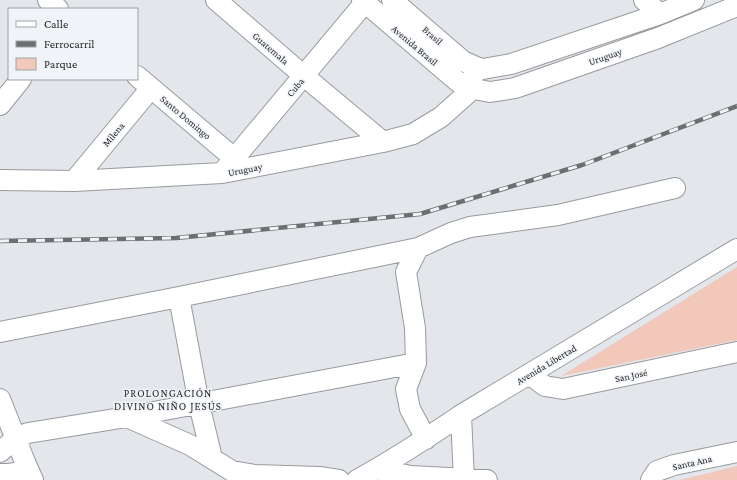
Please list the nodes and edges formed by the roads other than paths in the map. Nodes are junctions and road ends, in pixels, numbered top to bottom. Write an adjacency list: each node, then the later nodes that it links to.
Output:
1 (48, 0): 8 (street)
2 (216, 0): 11 (street, Guatemala)
3 (392, 0): 10 (street, Brasil)
4 (644, 0): 9 (street)
5 (694, 0): 9 (street)
6 (364, 1): 11 (street, Cuba); 14 (street, Avenida Brasil)
7 (737, 6): 14 (street, Uruguay)
8 (57, 8)
9 (660, 14): 10 (street)
10 (476, 67): 14 (street, Uruguay)
11 (304, 76): 16 (street, Guatemala); 17 (street, Cuba)
12 (20, 80): 15 (street)
13 (144, 82): 17 (street, Santo Domingo); 19 (street, Milena)
14 (469, 88): 16 (street, Uruguay)
15 (0, 105)
16 (383, 142): 17 (street, Uruguay)
17 (228, 166): 19 (street, Uruguay)
18 (0, 180): 19 (street, Uruguay)
19 (74, 181)
20 (675, 188): 21 (street)
21 (418, 248): 23 (street); 26 (street)
22 (737, 249): 27 (street, Avenida Libertad)
23 (179, 297): 24 (street); 29 (street)
24 (0, 332)
25 (737, 352): 27 (street, San José)
26 (416, 363): 29 (street); 33 (street)
27 (529, 374): 30 (street, Avenida Libertad)
28 (0, 399): 32 (street)
29 (199, 404): 31 (street); 36 (street)
30 (461, 415): 33 (street, Avenida Libertad); 43 (street)
31 (126, 418): 32 (street); 36 (street)
32 (16, 438): 34 (street); 39 (street)
33 (426, 439): 37 (street, Avenida Libertad)
34 (0, 452)
35 (737, 452): 45 (street, Santa Ana)
36 (212, 458): 40 (street)
37 (376, 469): 42 (street, Avenida Libertad); 43 (street)
38 (0, 474): 39 (street)
39 (31, 475)
40 (261, 478): 41 (street)
41 (339, 480)
42 (357, 480)
43 (464, 480): 44 (street)
44 (487, 480)
45 (651, 480)

